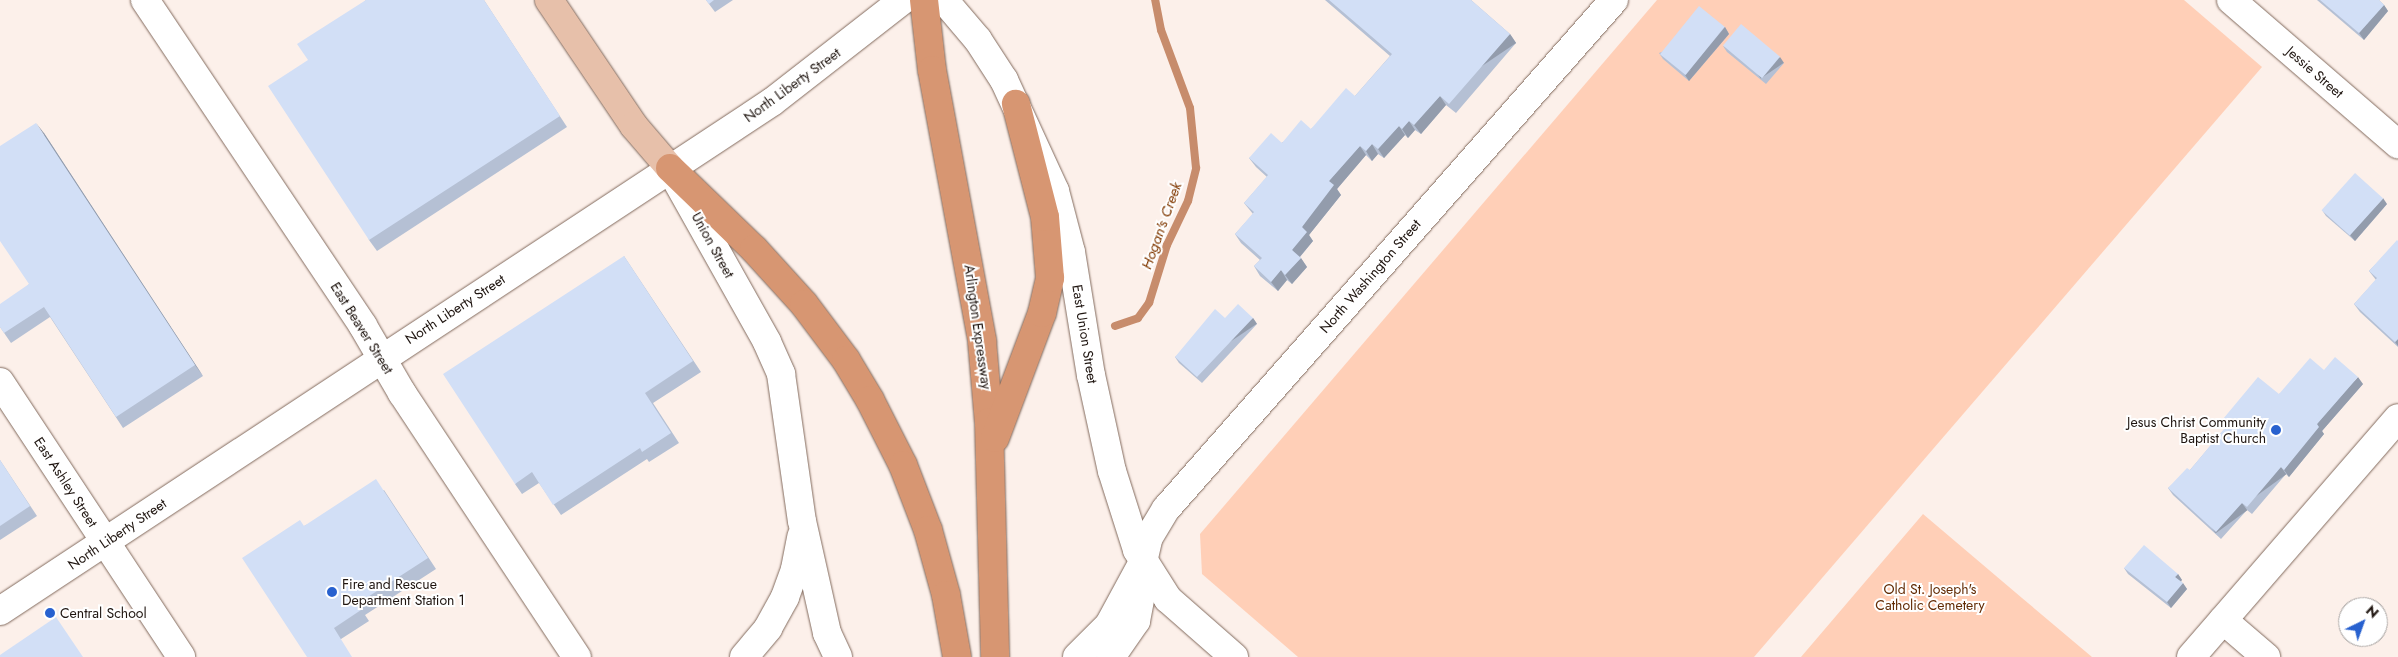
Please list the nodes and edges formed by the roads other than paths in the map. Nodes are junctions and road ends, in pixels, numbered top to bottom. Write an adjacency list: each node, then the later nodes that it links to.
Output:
1 (145, 0): 11 (street, East Beaver Street)
2 (549, 0): 10 (main road, Union Street)
3 (903, 0): 10 (street, North Liberty Street)
4 (924, 0): 14 (highway, Arlington Expressway)
5 (944, 0): 8 (street, East Union Street)
6 (1614, 0): 17 (street, North Washington Street)
7 (2231, 0): 9 (street, Jessie Street)
8 (1016, 104): 14 (highway); 17 (street, East Union Street)
9 (2398, 144)
10 (670, 168): 11 (street, North Liberty Street); 15 (street, Union Street); 24 (highway)
11 (382, 357): 16 (street, North Liberty Street); 21 (street, East Beaver Street)
12 (0, 382): 16 (street, East Ashley Street)
13 (2398, 418): 19 (street)
14 (990, 464): 25 (highway, Arlington Expressway)
15 (802, 521): 22 (street, Union Street); 23 (street, Union Street)
16 (105, 542): 18 (street, North Liberty Street); 20 (street, East Ashley Street)
17 (1143, 562): 26 (street, North Washington Street); 27 (street, North Washington Street); 28 (street, East Union Street)
18 (0, 611)
19 (2223, 620): 29 (street); 30 (street)
20 (180, 657)
21 (577, 657)
22 (744, 657)
23 (838, 657)
24 (957, 657)
25 (995, 657)
26 (1077, 657)
27 (1111, 657)
28 (1234, 657)
29 (2191, 657)
30 (2266, 657)

